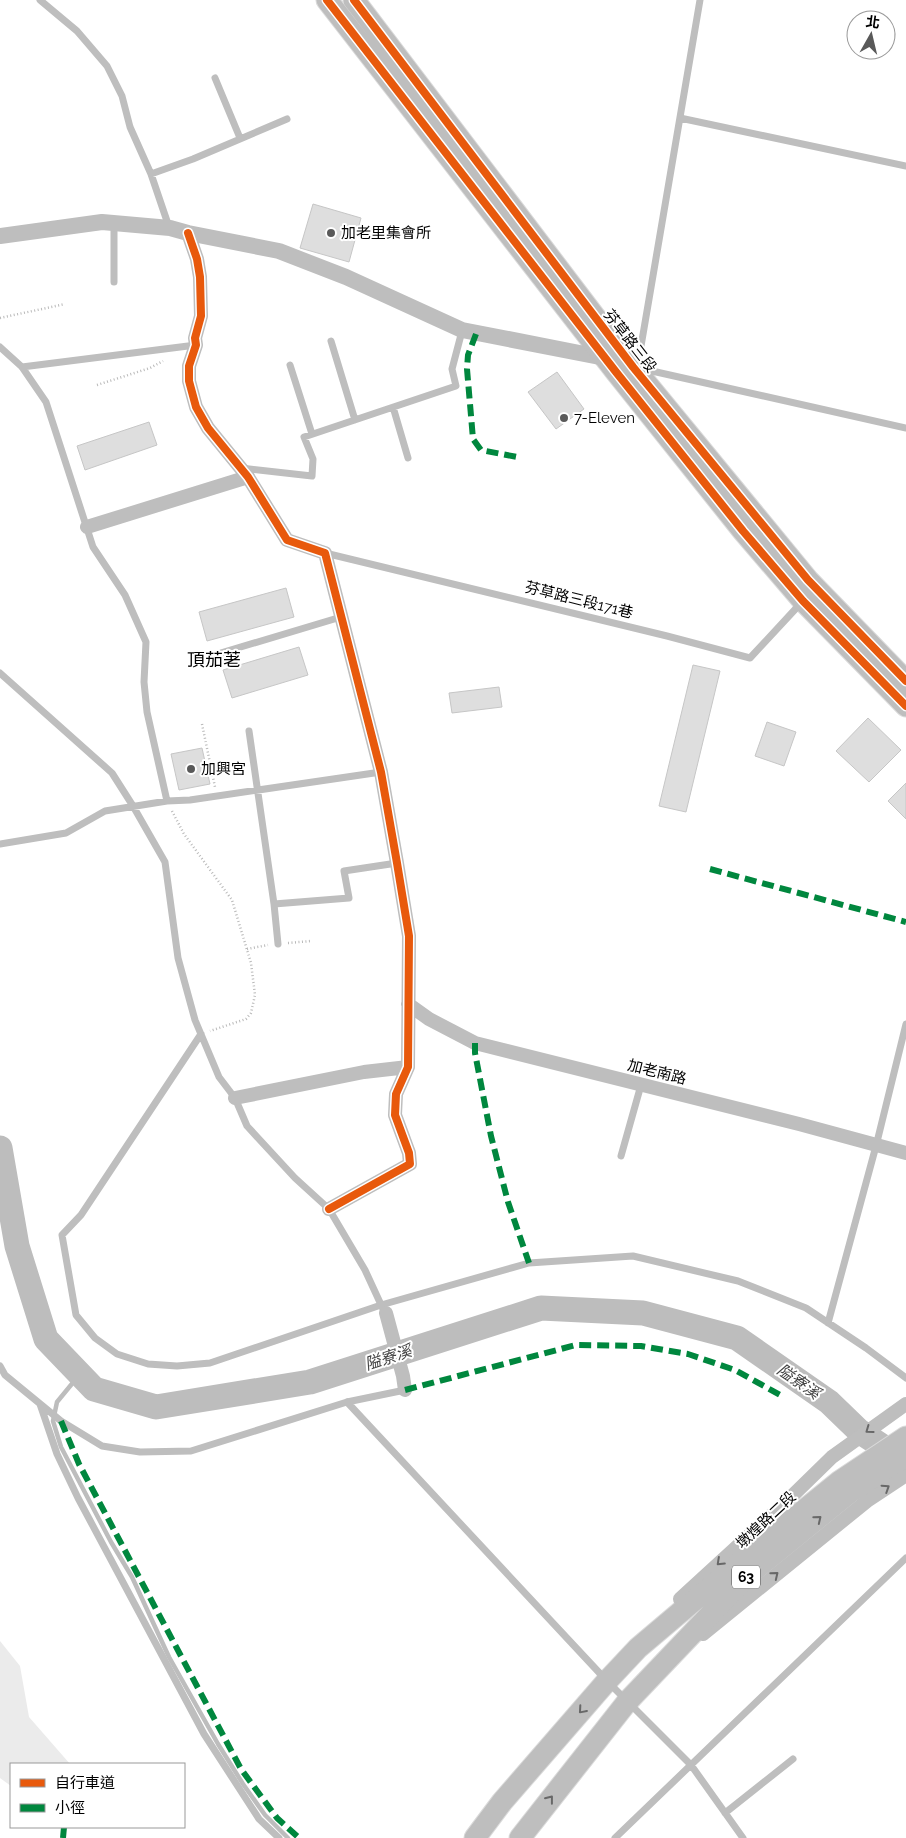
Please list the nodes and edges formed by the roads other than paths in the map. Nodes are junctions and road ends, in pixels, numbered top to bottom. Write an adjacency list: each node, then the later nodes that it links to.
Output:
1 (40, 0): 10 (lane)
2 (327, 0): 20 (main road, 芬草路三段)
3 (354, 0): 23 (main road, 芬草路三段)
4 (700, 0): 6 (lane)
5 (215, 78): 8 (lane)
6 (680, 118): 9 (lane); 23 (lane)
7 (287, 119): 8 (lane)
8 (240, 138): 10 (lane)
9 (906, 166)
10 (151, 174): 12 (lane)
11 (114, 223): 12 (street); 14 (street); 15 (lane)
12 (170, 228): 13 (street)
13 (188, 233): 16 (street); 18 (street)
14 (0, 236)
15 (114, 282)
16 (462, 330): 20 (street); 24 (lane)
17 (331, 341): 25 (lane)
18 (196, 345): 22 (lane); 29 (street)
19 (0, 347): 22 (lane)
20 (605, 358): 23 (street); 32 (main road, 芬草路三段)
21 (290, 365): 27 (lane)
22 (22, 367): 30 (lane)
23 (633, 367): 26 (lane); 36 (main road, 芬草路三段)
24 (394, 407): 25 (lane); 28 (lane)
25 (355, 420): 27 (lane)
26 (906, 428)
27 (312, 434): 29 (lane)
28 (408, 458)
29 (243, 472): 30 (street); 31 (street)
30 (87, 528): 41 (lane)
31 (325, 553): 32 (lane, 芬草路三段171巷); 33 (street)
32 (803, 602): 37 (main road, 芬草路三段)
33 (341, 617): 34 (lane); 39 (street)
34 (214, 655)
35 (0, 673): 42 (lane)
36 (906, 681)
37 (906, 706)
38 (249, 731): 40 (lane)
39 (381, 772): 40 (lane); 44 (street)
40 (258, 790): 41 (lane); 45 (lane)
41 (167, 801): 42 (lane)
42 (133, 806): 43 (lane); 49 (lane)
43 (0, 844)
44 (397, 862): 45 (lane); 47 (street)
45 (274, 904): 46 (lane)
46 (278, 944)
47 (408, 1004): 50 (street); 51 (street, 加老南路)
48 (906, 1024): 53 (lane)
49 (201, 1034): 52 (lane); 57 (lane)
50 (408, 1067): 52 (street); 56 (street)
51 (640, 1085): 53 (street, 加老南路); 55 (lane)
52 (235, 1098): 56 (lane)
53 (876, 1146): 54 (street, 加老南路); 58 (lane)
54 (906, 1153)
55 (621, 1156)
56 (329, 1209): 57 (lane)
57 (383, 1309): 58 (lane); 61 (street)
58 (828, 1323): 60 (lane)
59 (0, 1366): 63 (lane)
60 (906, 1378)
61 (404, 1383): 62 (lane)
62 (346, 1402): 63 (lane); 71 (lane)
63 (40, 1404): 76 (lane)
64 (906, 1404): 70 (street, 墩煌路二段, one-way to 70)
65 (906, 1437): 68 (main road, 63)
66 (906, 1456): 68 (main road, 63)
67 (906, 1475): 68 (street, 墩煌路二段, one-way to 67)
68 (852, 1492): 70 (main road, 墩煌路二段 / 63); 72 (main road, 墩煌路二段 / 63, one-way to 68)
69 (906, 1558): 74 (lane)
70 (638, 1648): 71 (main road, 墩煌路二段 / 63)
71 (607, 1681): 72 (lane); 77 (main road, 墩煌路二段 / 63, one-way to 77)
72 (627, 1702): 74 (lane); 78 (main road, 墩煌路二段 / 63, one-way to 72)
73 (793, 1759): 75 (lane)
74 (691, 1765): 75 (lane); 79 (lane)
75 (725, 1813): 80 (lane)
76 (279, 1838)
77 (475, 1838)
78 (520, 1838)
79 (615, 1838)
80 (742, 1838)

